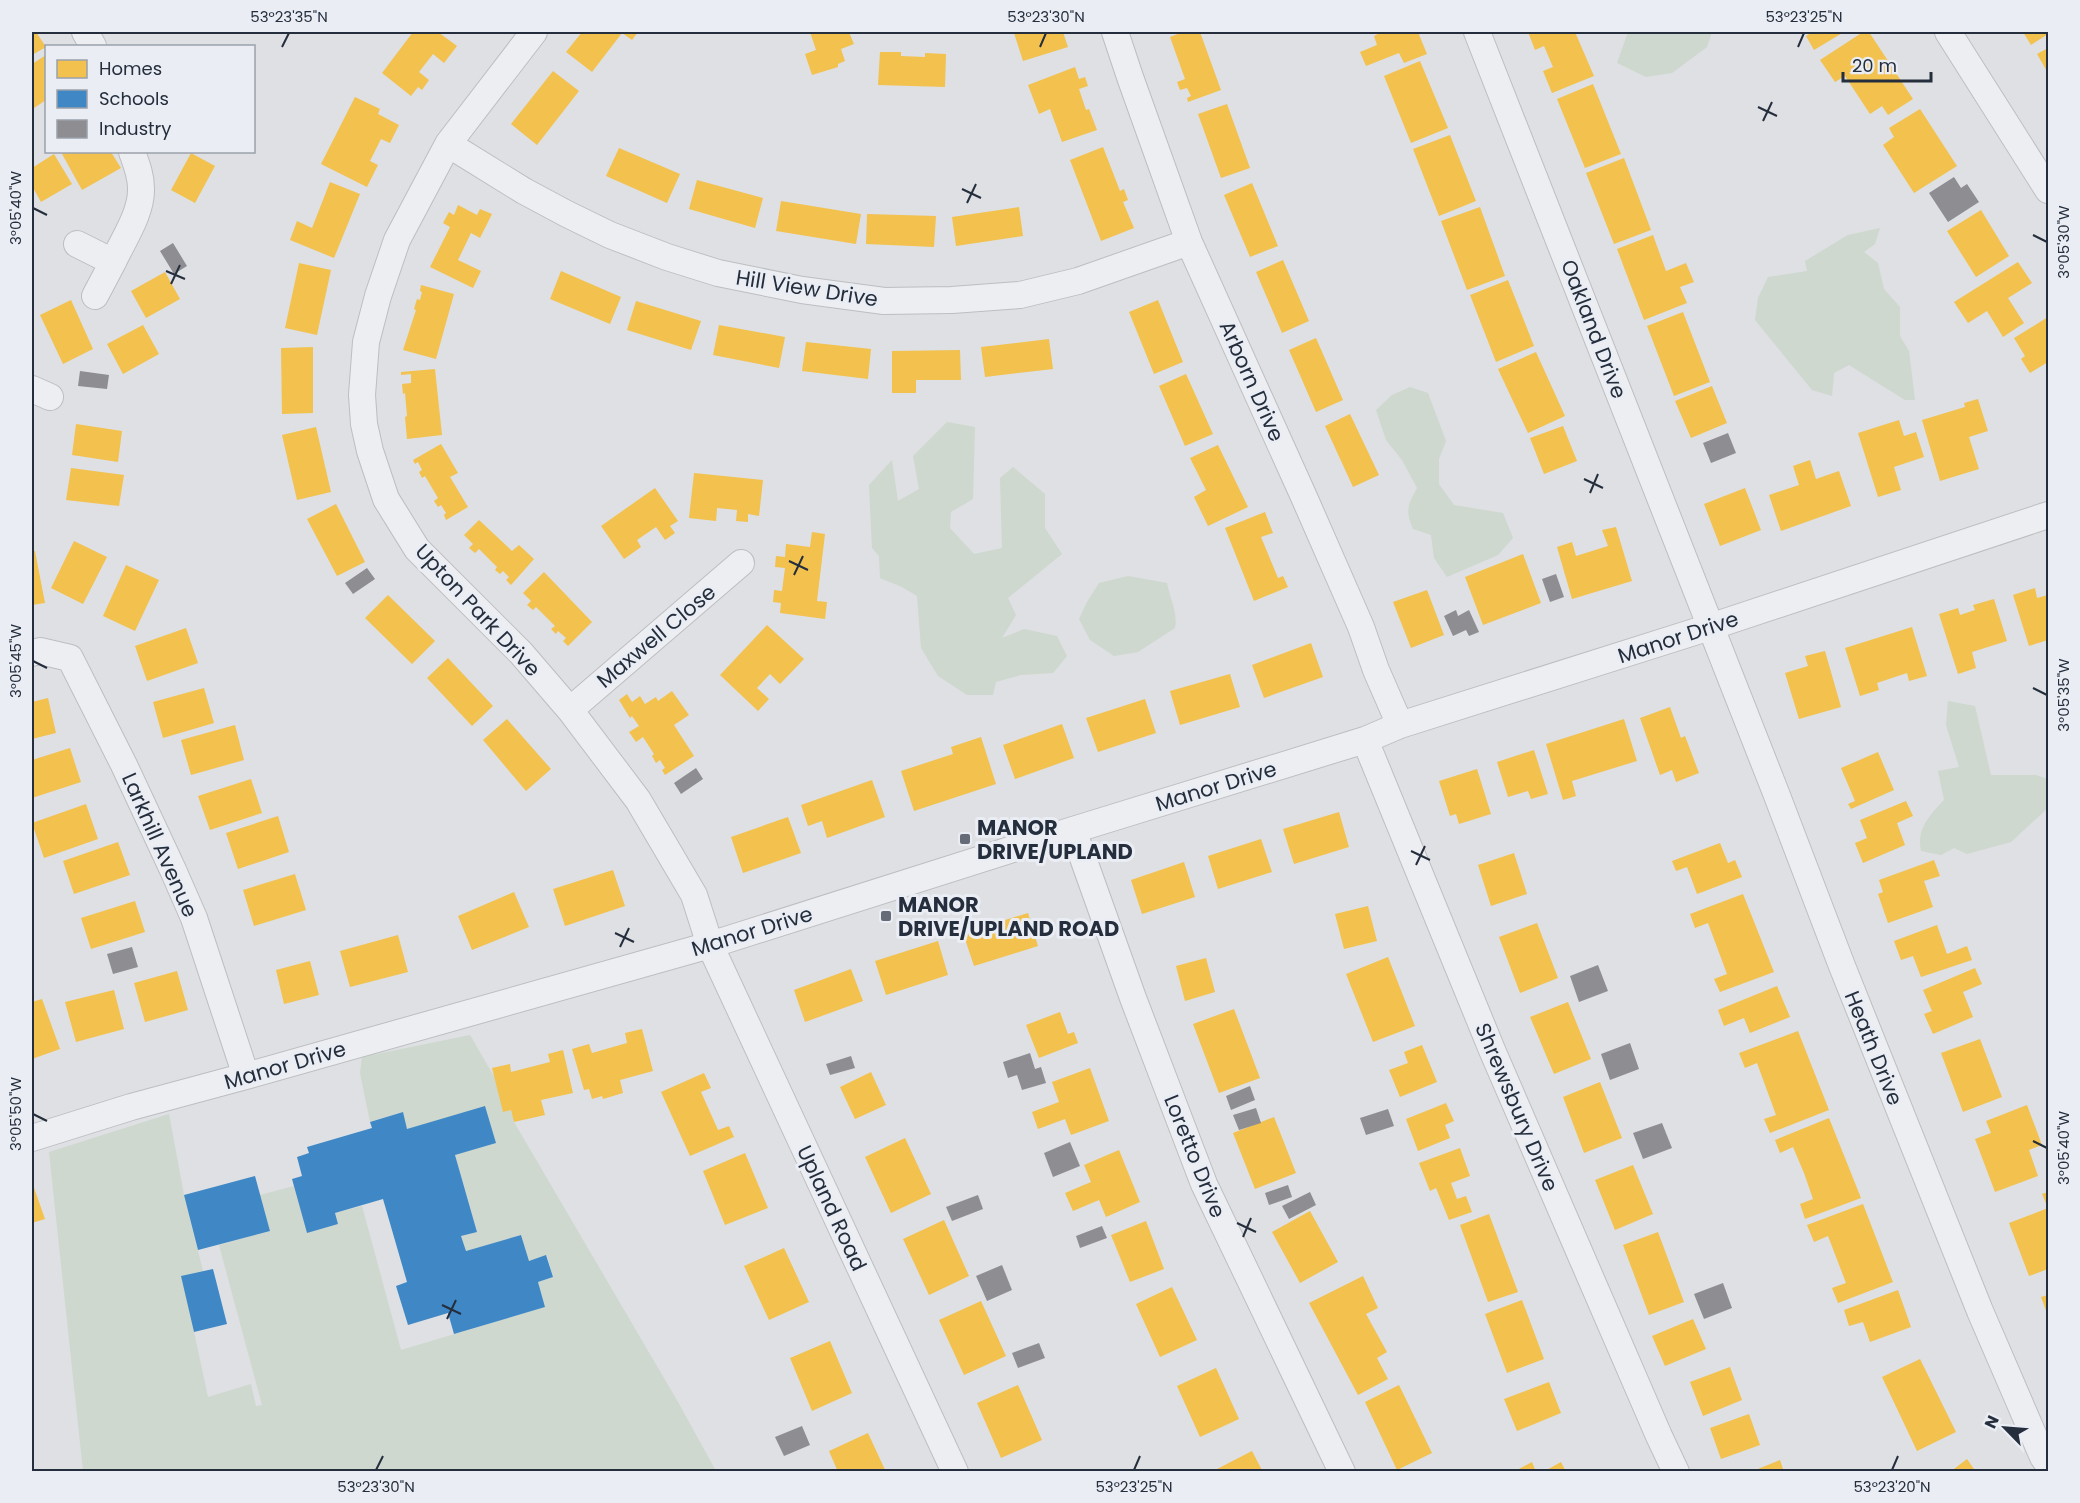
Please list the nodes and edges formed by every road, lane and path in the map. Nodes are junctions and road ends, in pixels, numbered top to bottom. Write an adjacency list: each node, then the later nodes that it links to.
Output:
1 (534, 32): 5 (street, Upton Park Drive)
2 (1115, 32): 8 (street, Arborn Drive)
3 (1477, 32): 14 (street, Oakland Drive)
4 (1948, 32): 7 (street)
5 (448, 144): 8 (street, Hill View Drive); 16 (street, Upton Park Drive)
6 (132, 153): 10 (street)
7 (2049, 190)
8 (1189, 242): 17 (street, Arborn Drive)
9 (77, 244): 10 (street)
10 (113, 262): 11 (street)
11 (95, 296)
12 (2049, 515): 14 (street, Manor Drive)
13 (741, 563): 16 (street, Maxwell Close)
14 (1710, 627): 17 (street, Manor Drive); 23 (street, Heath Drive)
15 (32, 653): 21 (street, Larkhill Avenue)
16 (570, 710): 20 (street, Upton Park Drive)
17 (1400, 725): 18 (street, Manor Drive)
18 (1365, 740): 19 (street, Manor Drive); 26 (street, Shrewsbury Drive)
19 (1073, 830): 20 (street, Manor Drive); 25 (street, Loretto Drive)
20 (710, 945): 21 (street, Manor Drive); 24 (street, Upland Road)
21 (246, 1076): 22 (street, Manor Drive)
22 (32, 1138)
23 (2049, 1464)
24 (955, 1472)
25 (1342, 1472)
26 (1676, 1472)

